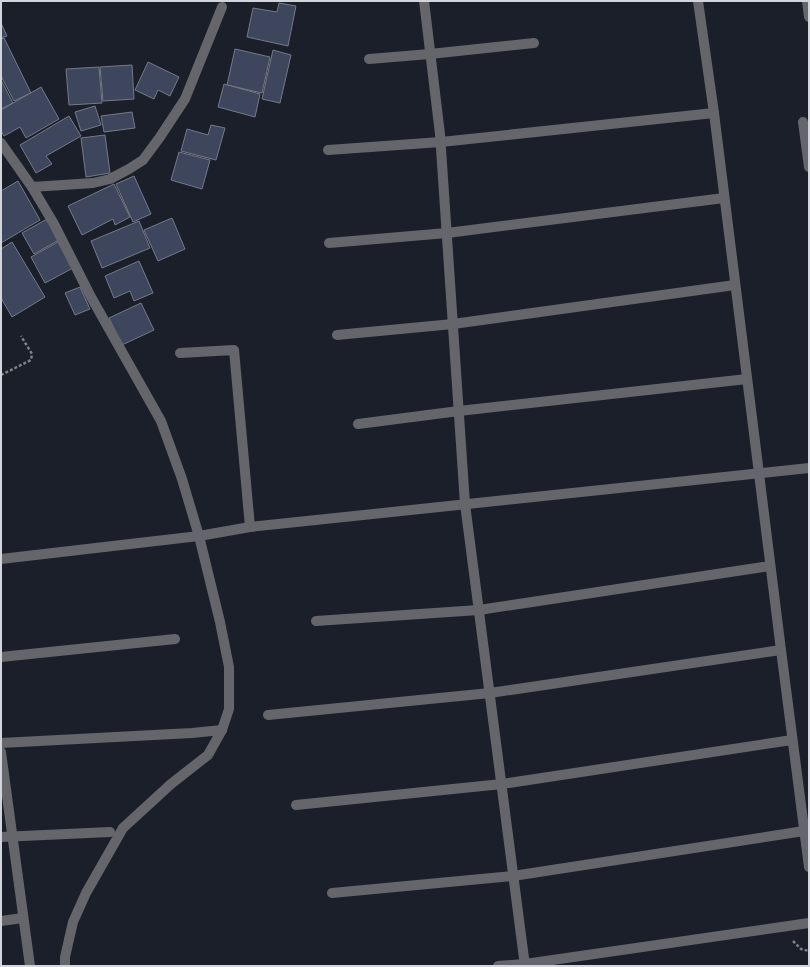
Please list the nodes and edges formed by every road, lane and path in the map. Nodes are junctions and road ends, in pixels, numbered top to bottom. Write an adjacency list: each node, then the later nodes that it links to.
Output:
1 (424, 1): 7 (street)
2 (698, 1): 9 (street)
3 (807, 1): 5 (street)
4 (222, 7): 15 (street)
5 (809, 17)
6 (534, 43): 7 (street)
7 (430, 54): 8 (street); 11 (street)
8 (369, 58)
9 (714, 114): 11 (street); 16 (street)
10 (803, 122): 14 (street)
11 (441, 142): 13 (street); 17 (street)
12 (1, 143): 15 (street)
13 (328, 150)
14 (809, 167)
15 (32, 187): 32 (street)
16 (724, 198): 17 (street); 19 (street)
17 (447, 232): 18 (street); 20 (street)
18 (328, 243)
19 (735, 284): 20 (street); 25 (street)
20 (453, 324): 21 (street); 26 (street)
21 (337, 334)
22 (21, 336): 24 (path)
23 (180, 353): 31 (street)
24 (1, 375)
25 (747, 379): 26 (street); 29 (street)
26 (459, 411): 27 (street); 30 (street)
27 (358, 424)
28 (809, 468): 29 (street)
29 (759, 473): 30 (street); 34 (street)
30 (465, 504): 31 (street); 35 (street)
31 (250, 527): 32 (street)
32 (199, 536): 33 (street); 42 (street)
33 (1, 559)
34 (770, 566): 35 (street); 38 (street)
35 (479, 610): 36 (street); 40 (street)
36 (316, 621)
37 (175, 639): 39 (street)
38 (781, 650): 40 (street); 43 (street)
39 (1, 657)
40 (490, 693): 41 (street); 46 (street)
41 (268, 715)
42 (222, 730): 44 (street); 60 (street)
43 (792, 740): 46 (street); 48 (street)
44 (1, 743)
45 (1, 752): 50 (street)
46 (502, 784): 47 (street); 53 (street)
47 (296, 805)
48 (804, 831): 52 (street); 53 (street)
49 (110, 832): 50 (street)
50 (12, 836): 51 (street); 55 (street)
51 (1, 837)
52 (809, 867)
53 (514, 876): 54 (street); 58 (street)
54 (332, 893)
55 (23, 918): 56 (street); 59 (street)
56 (1, 921)
57 (809, 923): 58 (street)
58 (525, 965): 61 (street)
59 (30, 966)
60 (65, 966)
61 (498, 966)

